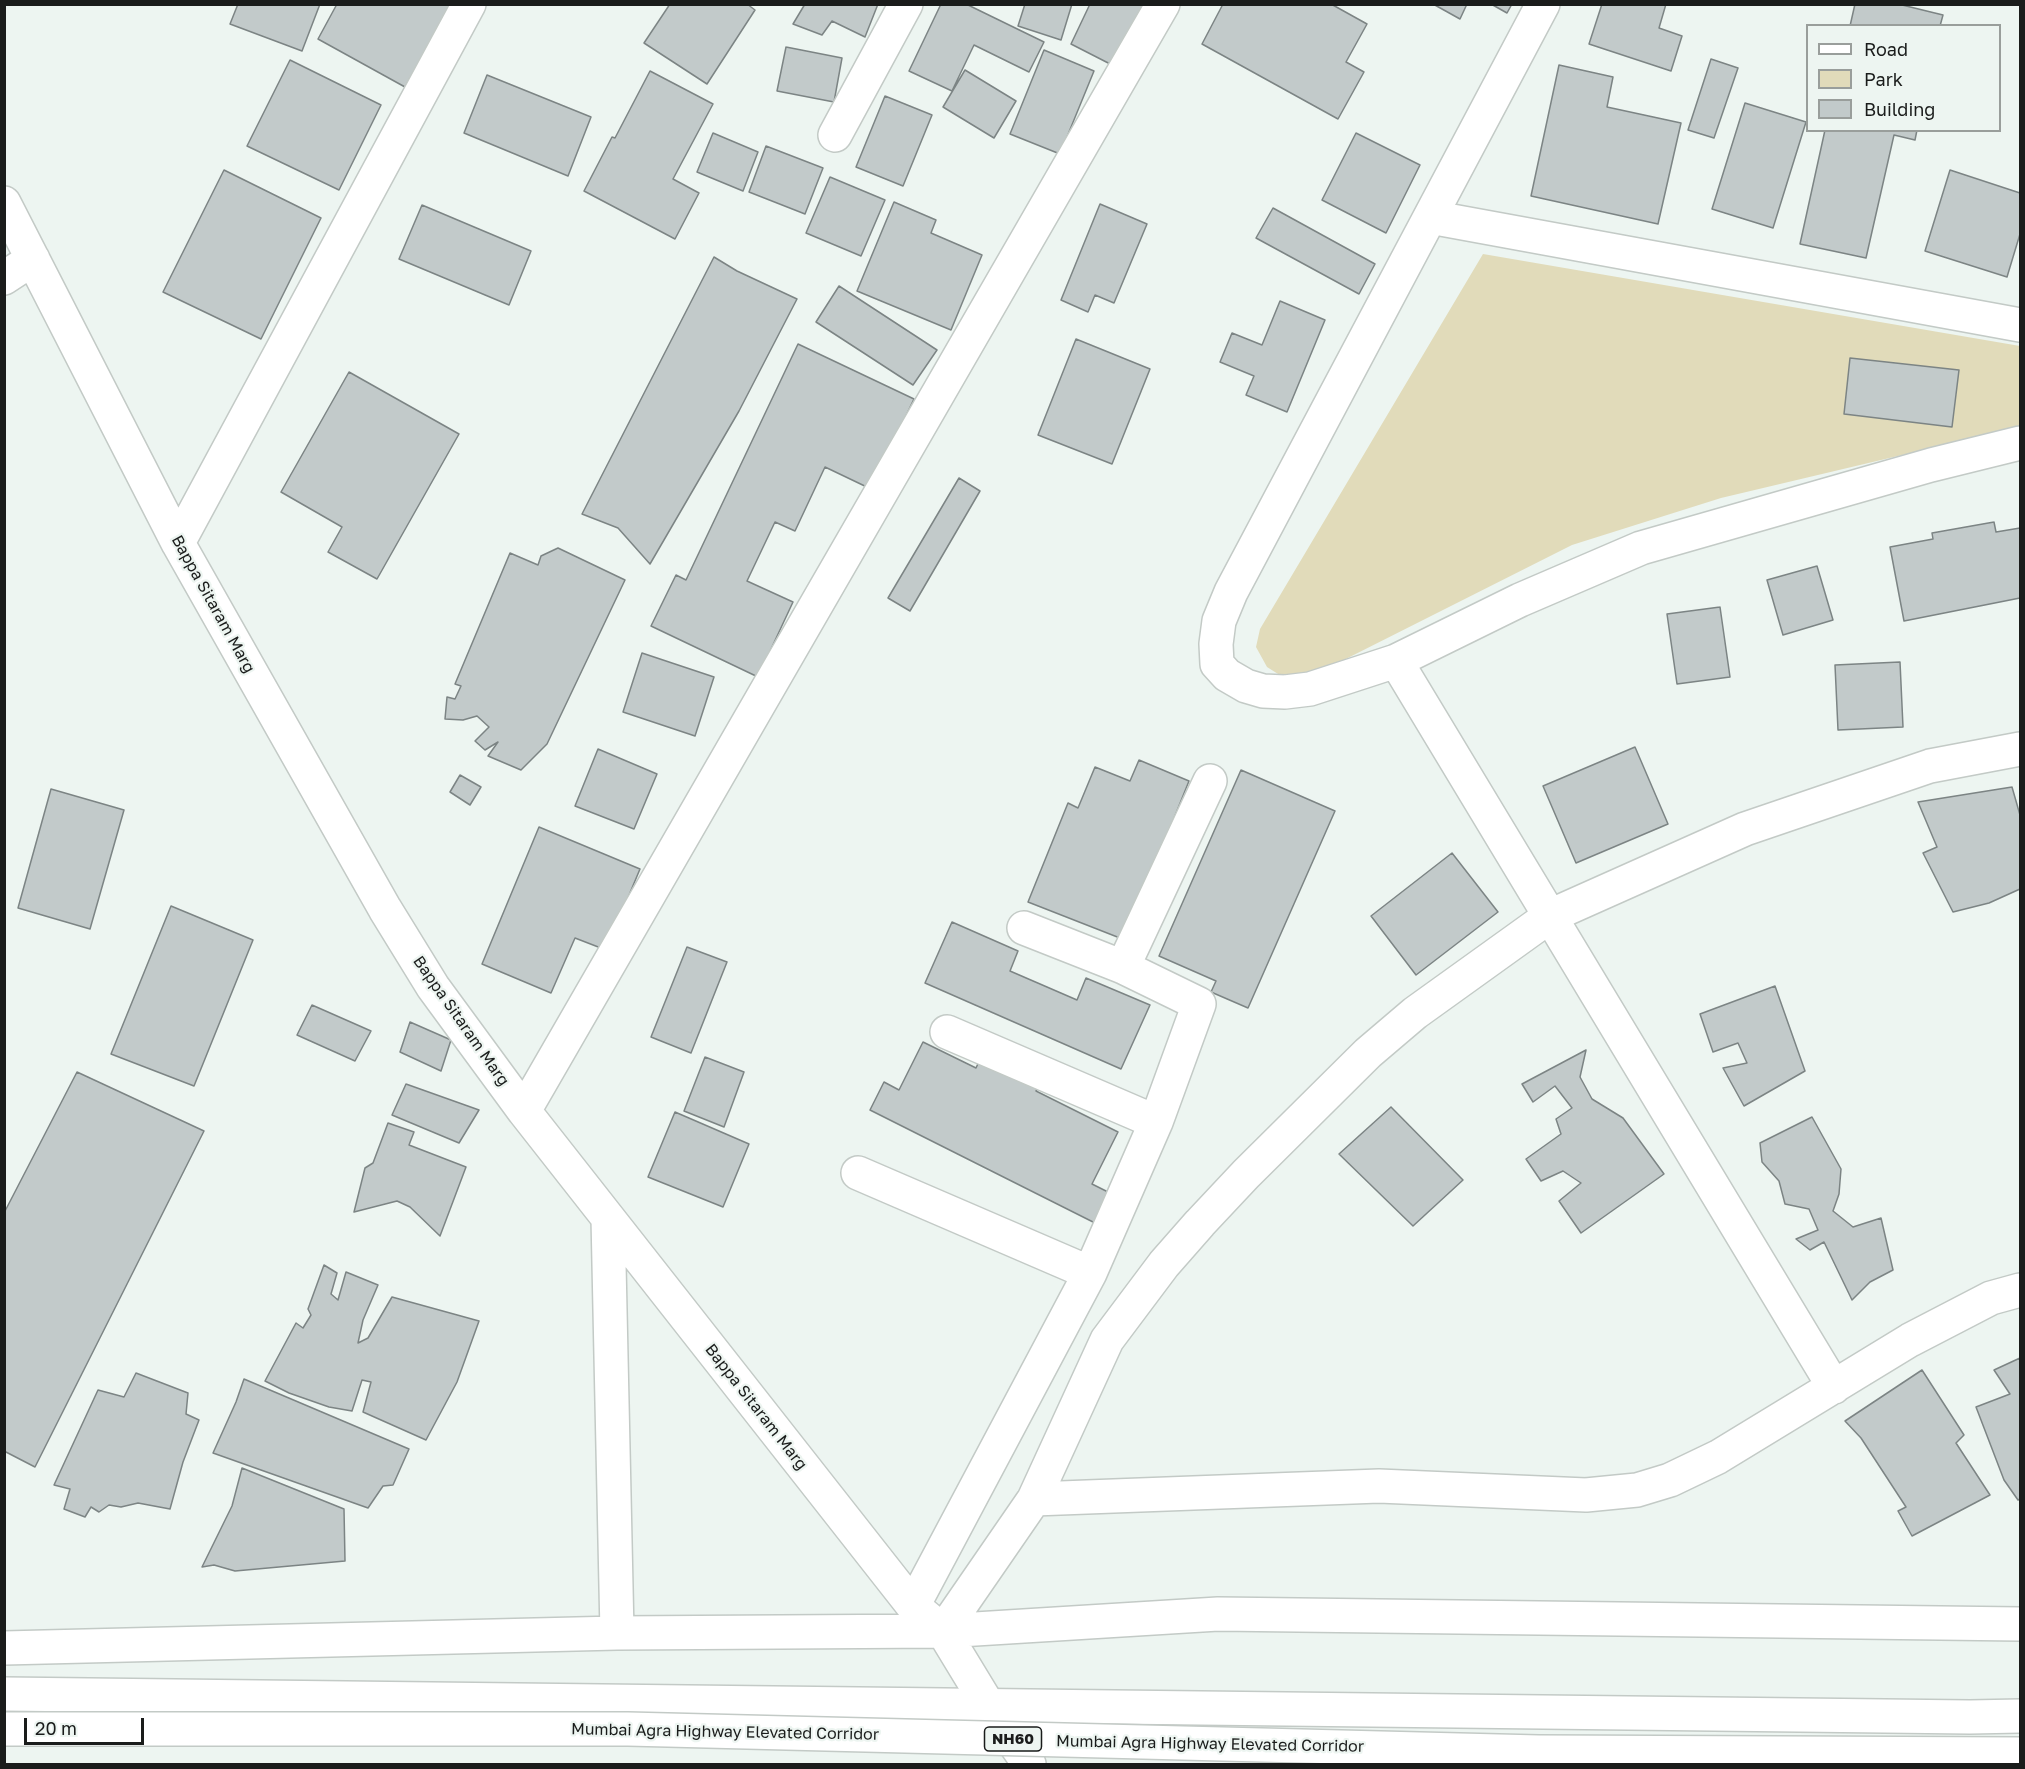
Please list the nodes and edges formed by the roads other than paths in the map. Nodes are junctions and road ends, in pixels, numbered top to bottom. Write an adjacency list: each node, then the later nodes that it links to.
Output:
1 (469, 4): 12 (main road)
2 (906, 4): 5 (main road)
3 (1163, 4): 20 (main road)
4 (1544, 4): 7 (main road)
5 (836, 135)
6 (4, 203): 8 (main road, Bappa Sitaram Marg)
7 (1430, 217): 10 (main road); 13 (main road)
8 (33, 259): 9 (main road); 12 (main road, Bappa Sitaram Marg)
9 (4, 278)
10 (2020, 325)
11 (2020, 443): 13 (main road)
12 (178, 543): 20 (main road, Bappa Sitaram Marg)
13 (1396, 661): 16 (main road)
14 (2020, 749): 16 (main road)
15 (1210, 781): 18 (main road)
16 (1550, 916): 26 (main road); 27 (main road)
17 (1024, 928): 18 (main road)
18 (1123, 968): 21 (main road)
19 (947, 1032): 21 (main road)
20 (524, 1111): 23 (main road, Bappa Sitaram Marg)
21 (1156, 1122): 24 (main road)
22 (858, 1173): 24 (main road)
23 (608, 1218): 28 (main road, Bappa Sitaram Marg); 31 (main road)
24 (1090, 1273): 28 (main road)
25 (2020, 1290): 26 (main road)
26 (1834, 1387): 27 (main road)
27 (1034, 1499): 30 (main road)
28 (913, 1606): 30 (main road, Bappa Sitaram Marg)
29 (2020, 1624): 30 (main road)
30 (943, 1631): 31 (main road); 34 (main road, Bappa Sitaram Marg)
31 (616, 1633): 32 (main road)
32 (4, 1648)
33 (4, 1694): 34 (main road)
34 (988, 1705): 35 (main road); 38 (main road, Bappa Sitaram Marg)
35 (2020, 1716)
36 (4, 1729): 37 (main road, Mumbai Agra Highway Elevated Corridor / NH60, bridge)
37 (2020, 1754)
38 (1029, 1764)

